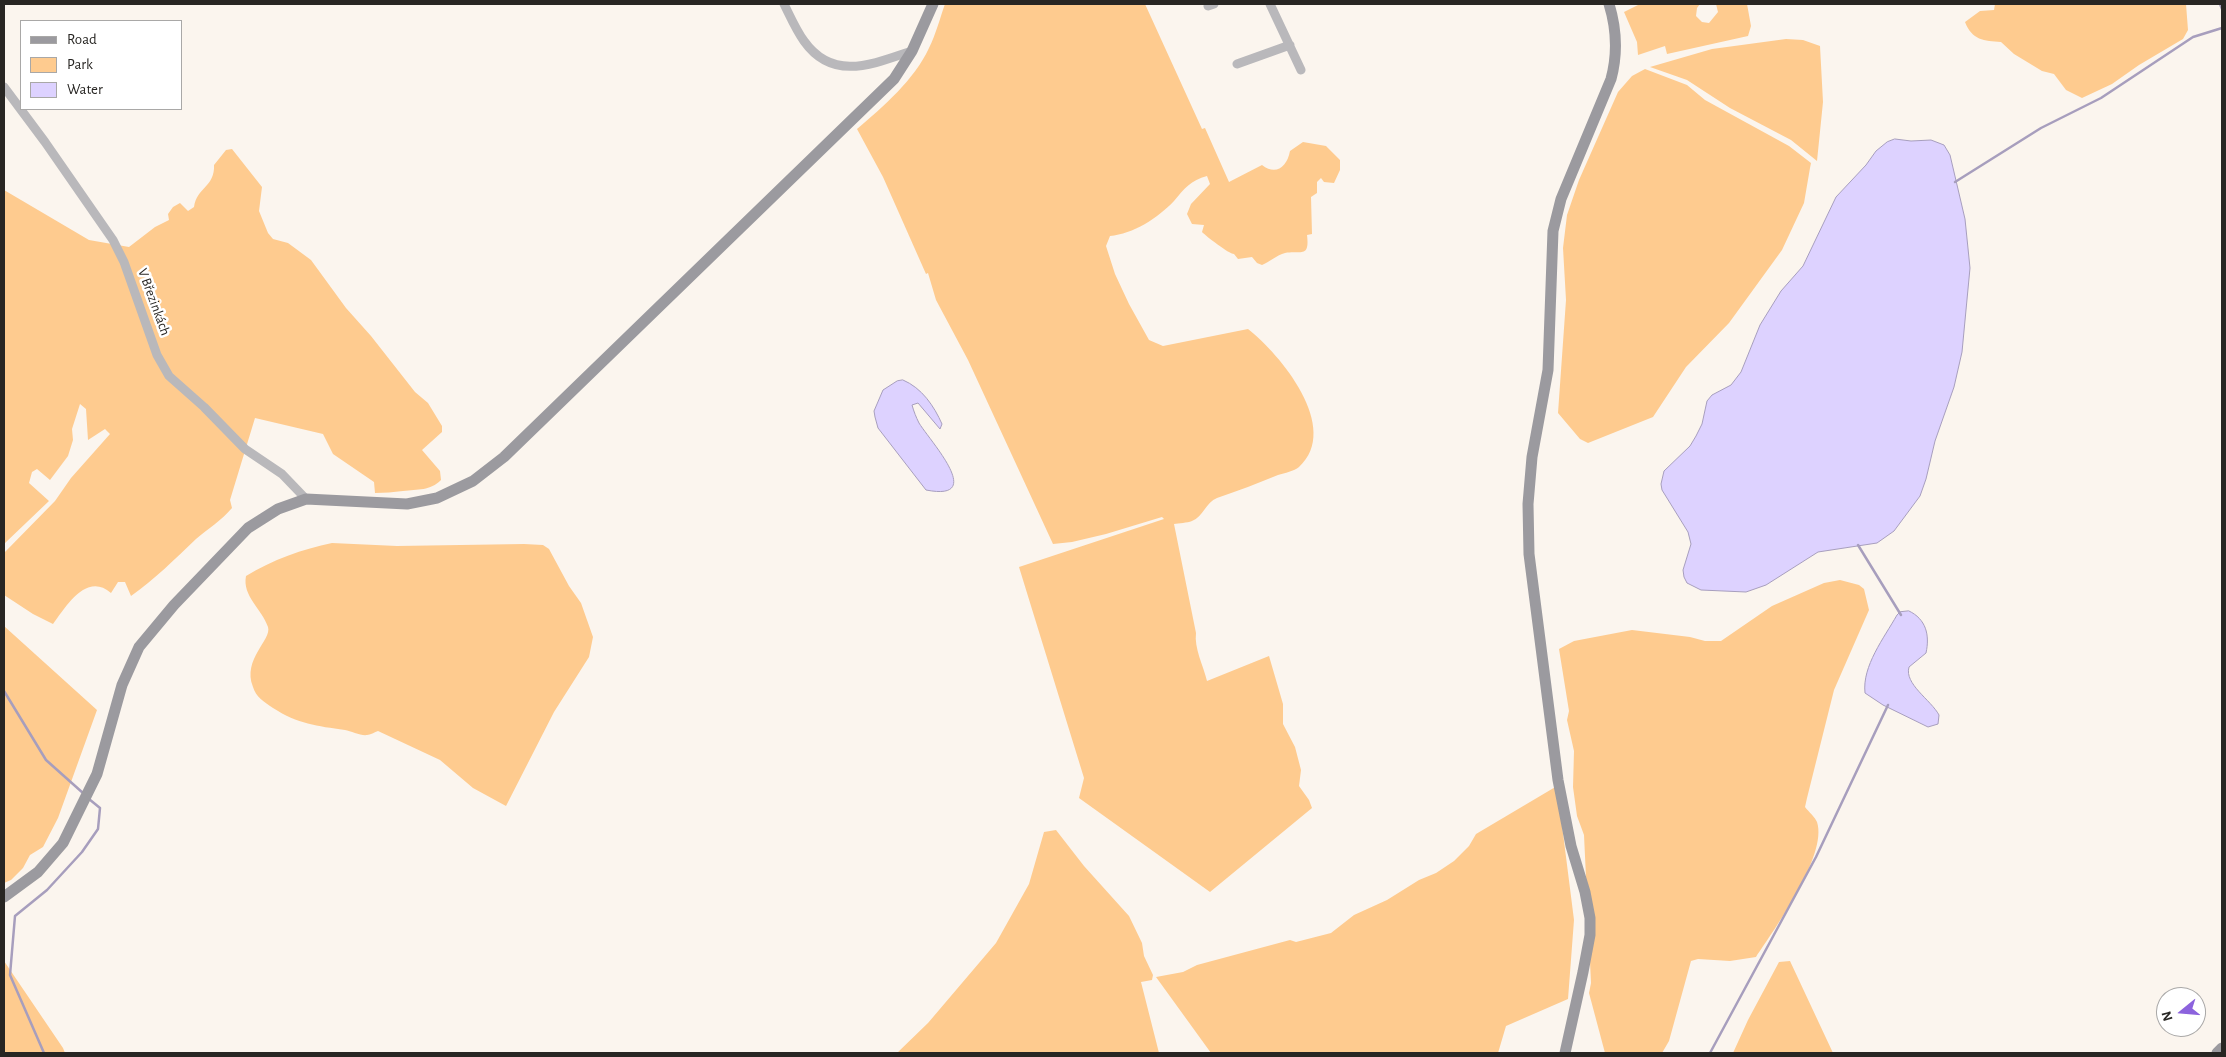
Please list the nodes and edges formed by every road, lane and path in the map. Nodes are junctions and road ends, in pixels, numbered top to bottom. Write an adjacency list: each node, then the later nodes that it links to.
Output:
1 (784, 4): 6 (street)
2 (933, 4): 6 (street)
3 (1270, 4): 5 (street)
4 (1609, 4): 15 (street)
5 (1290, 45): 7 (street); 8 (street)
6 (912, 51): 12 (street)
7 (1237, 64)
8 (1302, 70)
9 (4, 87): 10 (street, V Březinkách)
10 (20, 108)
11 (21, 110): 12 (street, V Březinkách)
12 (306, 500): 13 (street)
13 (4, 897)
14 (2222, 1048): 16 (street)
15 (1565, 1053)
16 (2217, 1053)

